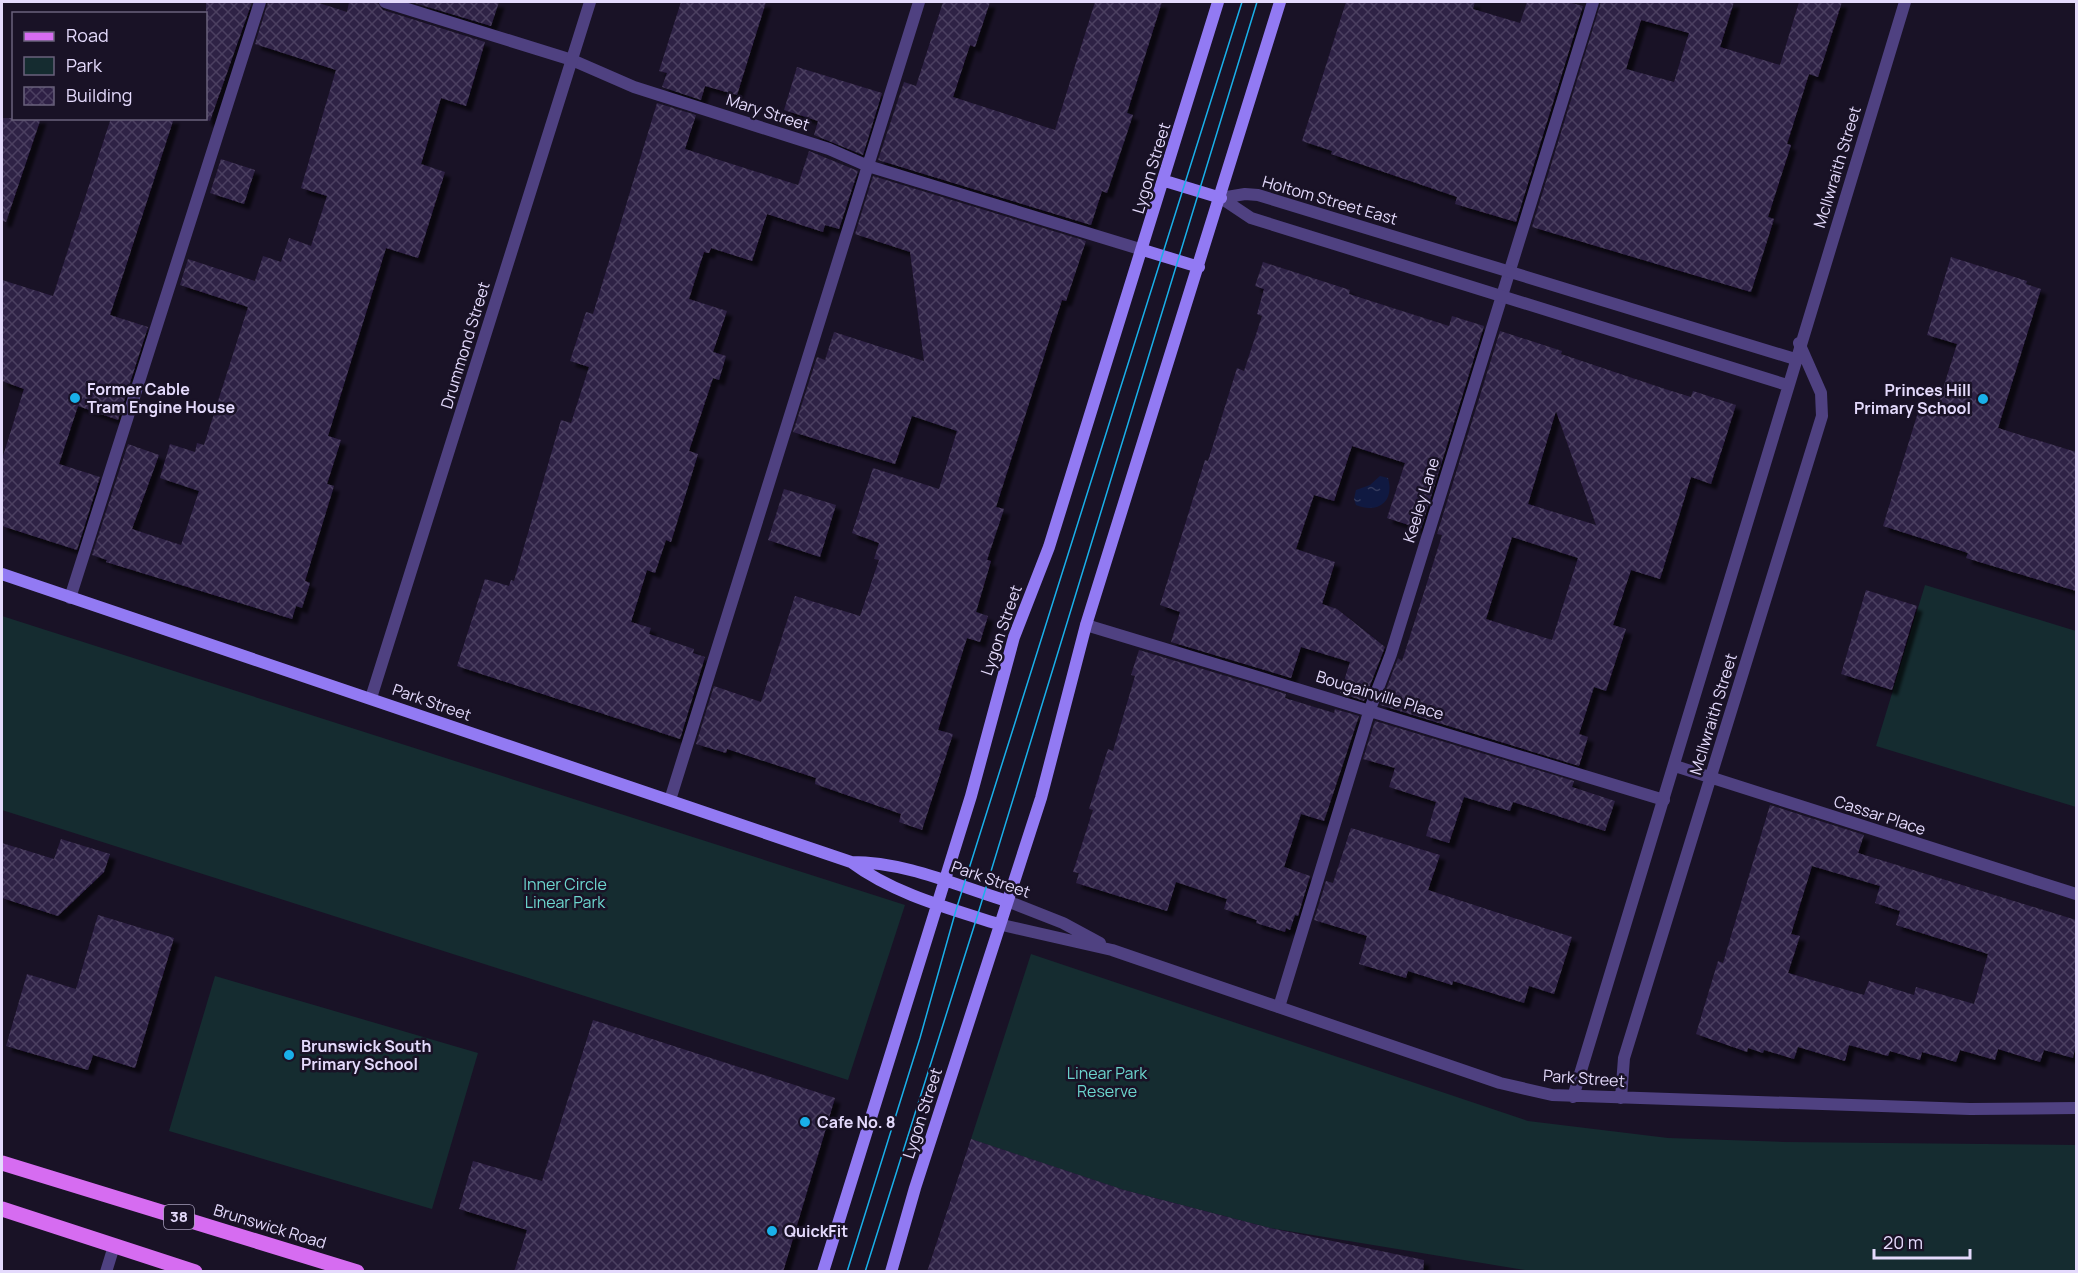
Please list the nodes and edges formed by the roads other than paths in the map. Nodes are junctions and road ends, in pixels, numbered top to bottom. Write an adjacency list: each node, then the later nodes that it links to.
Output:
1 (260, 2): 21 (street)
2 (385, 2): 9 (street, Mary Street)
3 (590, 2): 9 (street, Drummond Street)
4 (919, 2): 10 (street)
5 (1218, 2): 11 (street, Lygon Street)
6 (1280, 2): 12 (street, Lygon Street)
7 (1593, 2): 15 (street, Keeley Lane)
8 (1905, 2): 17 (street, McIlwraith Street)
9 (572, 60): 10 (street, Mary Street); 23 (street, Drummond Street)
10 (868, 166): 13 (street, Mary Street); 27 (street)
11 (1165, 180): 12 (street); 13 (street, Lygon Street)
12 (1221, 198): 14 (street, Lygon Street); 15 (street, Holtom Street East); 16 (street)
13 (1143, 250): 14 (street); 30 (street, Lygon Street)
14 (1199, 267): 22 (street, Lygon Street)
15 (1510, 272): 16 (street, Keeley Lane); 18 (street, Holtom Street East)
16 (1502, 296): 19 (street); 24 (street, Keeley Lane)
17 (1799, 342): 18 (street, McIlwraith Street); 26 (street, McIlwraith Street)
18 (1795, 359): 19 (street, McIlwraith Street)
19 (1787, 385): 25 (street, McIlwraith Street)
20 (2, 574): 21 (street, Park Street)
21 (70, 598): 23 (street, Park Street)
22 (1086, 625): 24 (street, Bougainville Place); 32 (street, Lygon Street)
23 (371, 698): 27 (street, Park Street)
24 (1370, 709): 28 (street, Bougainville Place); 36 (street, Keeley Lane)
25 (1675, 766): 26 (street, Cassar Place); 28 (street, McIlwraith Street)
26 (1711, 778): 31 (street, Cassar Place); 38 (street, McIlwraith Street)
27 (670, 800): 29 (street, Park Street)
28 (1664, 800): 37 (street, McIlwraith Street)
29 (851, 862): 30 (street, Park Street); 33 (street, Park Street)
30 (945, 880): 32 (street, Park Street); 33 (street, Lygon Street)
31 (2076, 894)
32 (1007, 901): 34 (street, Lygon Street); 35 (street, Park Street)
33 (937, 903): 34 (street, Park Street); 46 (street, Lygon Street)
34 (999, 924): 35 (street, Park Street); 47 (street, Lygon Street)
35 (1112, 950): 36 (street, Park Street)
36 (1280, 1007): 37 (street, Park Street)
37 (1573, 1097): 38 (street, Park Street)
38 (1621, 1098): 39 (street, Park Street)
39 (2076, 1108)
40 (2, 1163): 45 (main road, Brunswick Road / 38)
41 (2, 1209): 42 (main road)
42 (114, 1246): 43 (street); 44 (main road)
43 (106, 1272)
44 (195, 1272)
45 (357, 1272)
46 (823, 1272)
47 (891, 1272)

